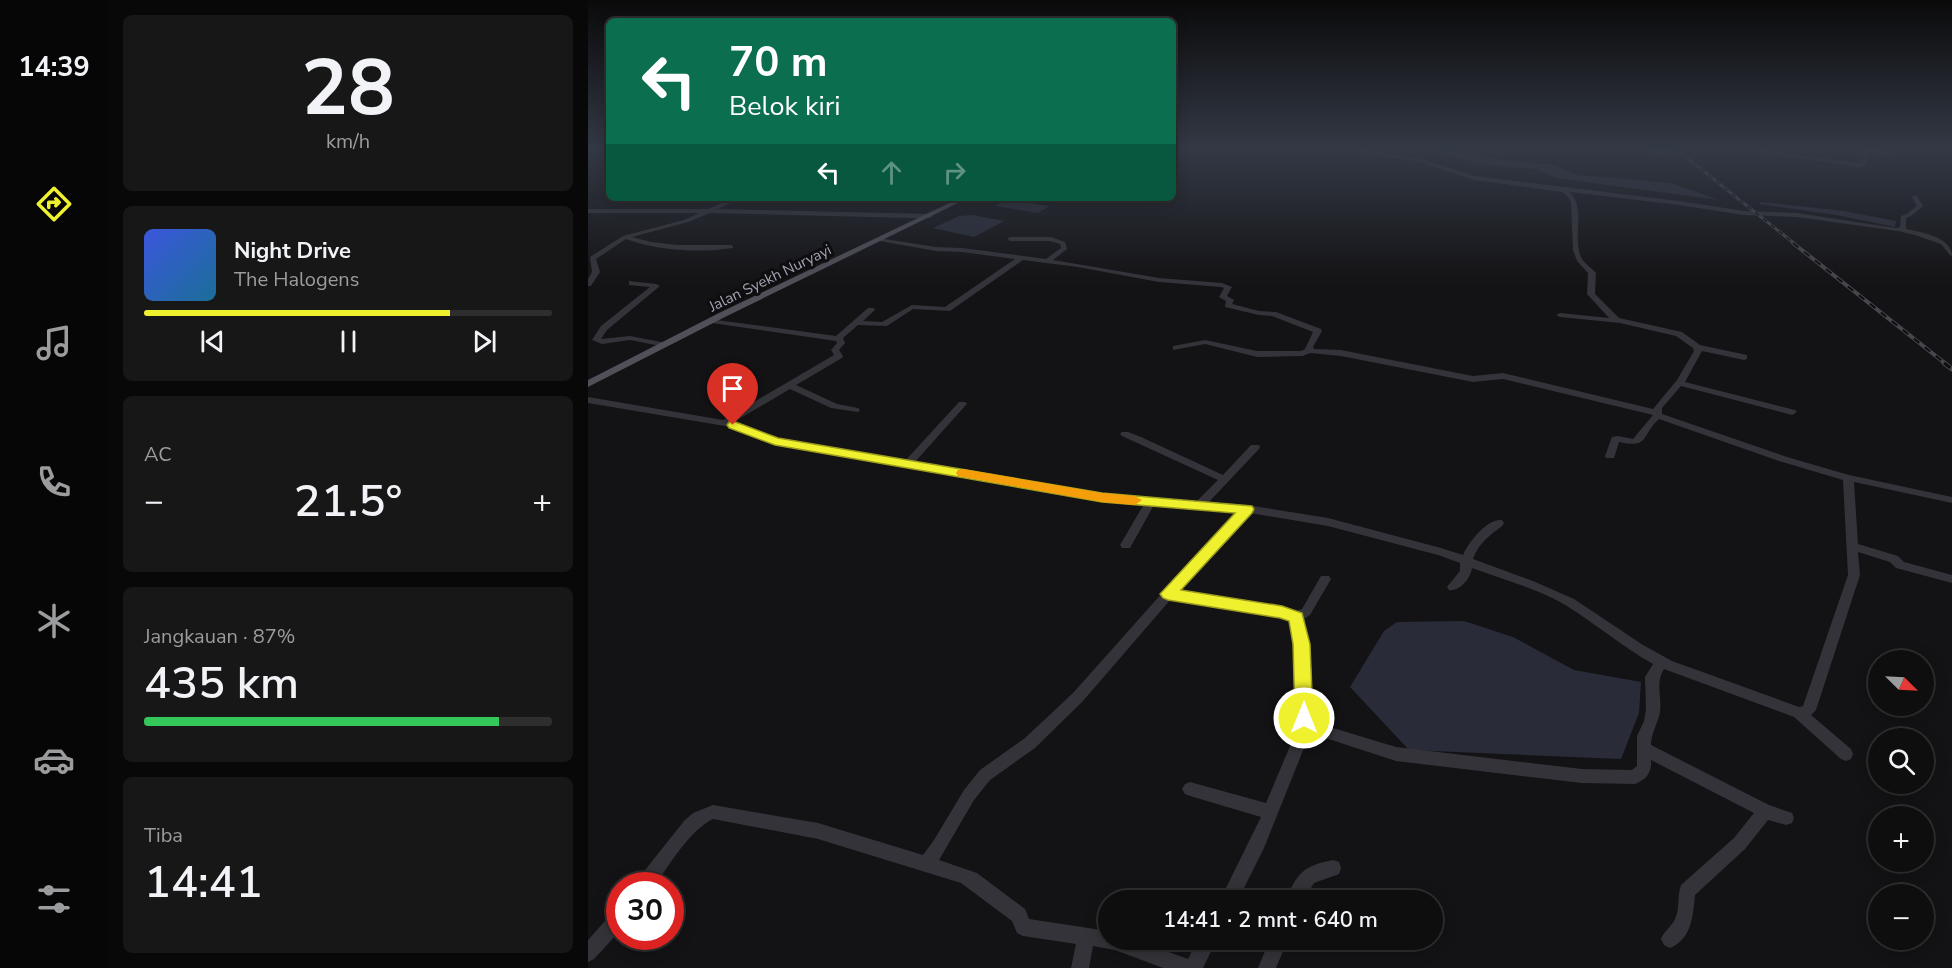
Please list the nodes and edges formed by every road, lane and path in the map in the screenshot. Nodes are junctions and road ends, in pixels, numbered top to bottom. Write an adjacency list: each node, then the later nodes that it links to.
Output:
1 (1569, 195): 24 (street)
2 (1600, 195): 11 (street)
3 (1916, 197): 11 (street)
4 (732, 201): 8 (street)
5 (959, 201): 10 (main road, Jalan Syekh Nuryayi)
6 (588, 211): 7 (street)
7 (598, 211): 8 (street); 9 (street)
8 (710, 211): 10 (street); 12 (street)
9 (588, 216)
10 (930, 216): 13 (main road, Jalan Syekh Nuryayi)
11 (1900, 230): 16 (street)
12 (626, 237): 15 (street); 19 (street)
13 (880, 239): 17 (street); 23 (main road, Jalan Syekh Nuryayi)
14 (1010, 239): 18 (street)
15 (731, 247)
16 (1952, 254)
17 (1021, 258): 18 (street); 25 (street)
18 (1047, 261): 30 (street)
19 (588, 284)
20 (632, 284): 27 (street)
21 (871, 310): 25 (street)
22 (1560, 315): 24 (street)
23 (712, 321): 26 (street); 27 (main road, Jalan Syekh Nuryayi)
24 (1619, 321): 28 (street)
25 (858, 323): 26 (street)
26 (839, 339): 34 (street)
27 (663, 345): 33 (main road, Jalan Syekh Nuryayi)
28 (1697, 346): 31 (street); 32 (street)
29 (1176, 348): 30 (street)
30 (1309, 350): 39 (street)
31 (1744, 357)
32 (1678, 383): 38 (street); 39 (street)
33 (588, 384)
34 (791, 386): 37 (street); 40 (street)
35 (588, 400): 40 (street)
36 (962, 404): 46 (street)
37 (855, 410)
38 (1792, 412)
39 (1657, 415): 42 (street); 47 (street)
40 (724, 424): 46 (street)
41 (1125, 434): 48 (street)
42 (1634, 442): 44 (street); 45 (street)
43 (1255, 447): 48 (street)
44 (1629, 452)
45 (1610, 456)
46 (908, 464): 50 (street)
47 (1848, 478): 49 (street); 55 (street)
48 (1224, 479): 51 (street)
49 (1952, 500)
50 (1150, 502): 51 (street); 54 (street)
51 (1199, 506): 52 (street)
52 (1247, 509): 56 (street); 60 (street)
53 (1498, 523): 56 (street)
54 (1126, 545)
55 (1851, 546): 58 (street); 63 (street)
56 (1465, 561): 59 (street); 62 (street)
57 (1324, 579): 61 (street)
58 (1952, 579)
59 (1453, 587)
60 (1168, 594): 61 (street); 71 (street)
61 (1296, 617): 64 (street)
62 (1661, 662): 63 (street); 65 (street)
63 (1799, 713): 66 (street)
64 (1304, 725): 65 (street); 69 (street)
65 (1645, 749): 68 (street)
66 (1846, 754)
67 (1190, 789): 69 (street)
68 (1765, 811): 70 (street); 78 (street)
69 (1270, 812): 74 (street)
70 (1786, 818)
71 (926, 864): 73 (street); 77 (street)
72 (1333, 868): 75 (street)
73 (655, 872)
74 (1233, 890)
75 (1299, 890)
76 (606, 933): 81 (street)
77 (1086, 937): 82 (street); 83 (street)
78 (1670, 939)
79 (1203, 950): 82 (street)
80 (1274, 950): 84 (street)
81 (588, 953)
82 (1195, 967)
83 (1080, 968)
84 (1267, 968)

